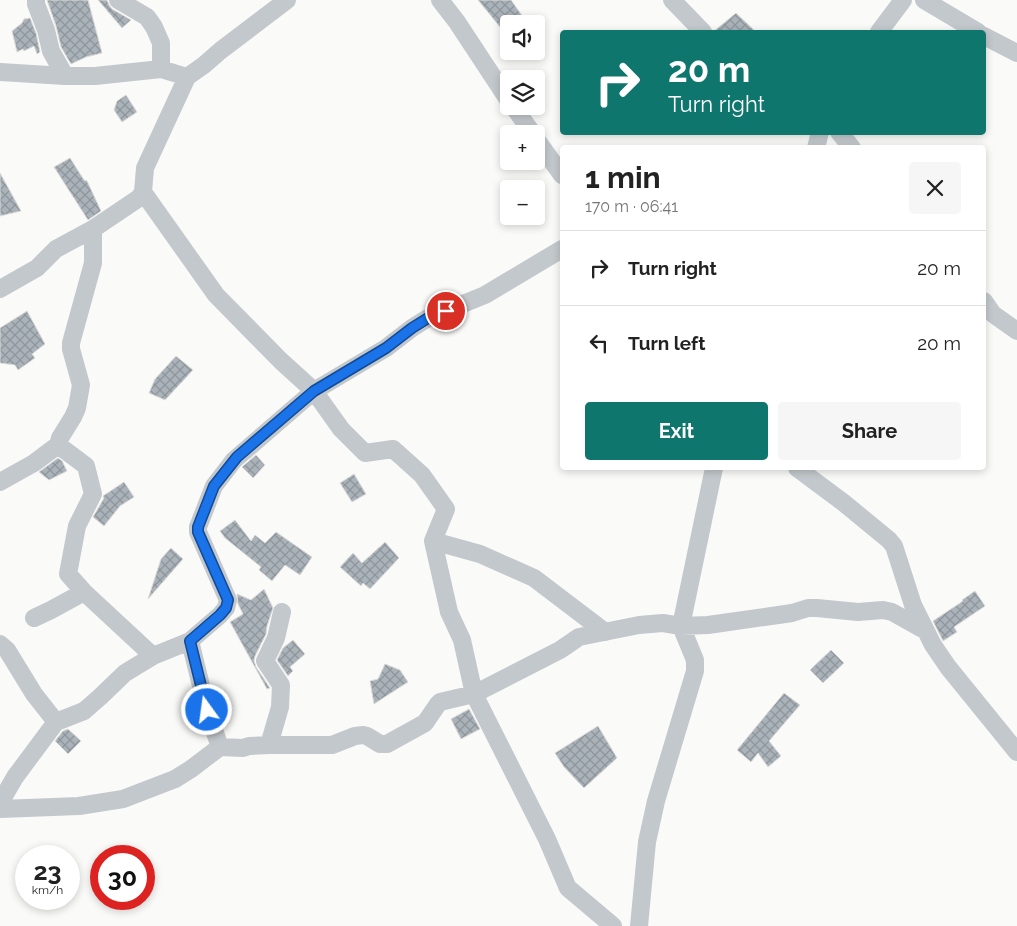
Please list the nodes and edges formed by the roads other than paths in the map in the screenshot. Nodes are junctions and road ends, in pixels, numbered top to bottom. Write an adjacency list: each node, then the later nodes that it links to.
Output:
1 (36, 0): 16 (street)
2 (118, 0): 14 (street)
3 (287, 0): 8 (street)
4 (440, 0): 18 (street)
5 (672, 0): 9 (street)
6 (903, 0): 10 (street)
7 (924, 0): 11 (street)
8 (271, 6): 17 (street)
9 (701, 30)
10 (880, 30)
11 (975, 30)
12 (986, 37): 13 (street)
13 (1017, 53)
14 (161, 69): 16 (street); 17 (street)
15 (0, 72): 16 (street)
16 (65, 76)
17 (187, 77): 23 (street)
18 (500, 87)
19 (841, 135): 20 (street)
20 (849, 145)
21 (545, 151): 22 (street)
22 (560, 172)
23 (143, 192): 24 (street); 29 (street)
24 (93, 229): 26 (street); 30 (street)
25 (560, 250): 29 (street)
26 (0, 289)
27 (986, 304): 28 (street)
28 (1017, 331)
29 (314, 391): 34 (street); 41 (street)
30 (58, 445): 33 (street); 35 (street)
31 (714, 470): 38 (street)
32 (800, 470): 39 (street)
33 (0, 482)
34 (433, 541): 40 (street); 44 (street)
35 (84, 592): 37 (street); 43 (street)
36 (282, 612): 46 (street)
37 (34, 618)
38 (681, 626): 39 (street); 40 (street); 53 (street)
39 (926, 631): 48 (street)
40 (605, 632): 44 (street)
41 (190, 641): 43 (street); 47 (street)
42 (0, 644): 45 (street)
43 (153, 656): 45 (street)
44 (474, 694): 46 (street); 52 (street)
45 (56, 722): 49 (street)
46 (269, 744): 47 (street)
47 (220, 747): 51 (street)
48 (1017, 752)
49 (5, 781): 50 (street)
50 (0, 803)
51 (0, 809)
52 (613, 926)
53 (640, 926)

